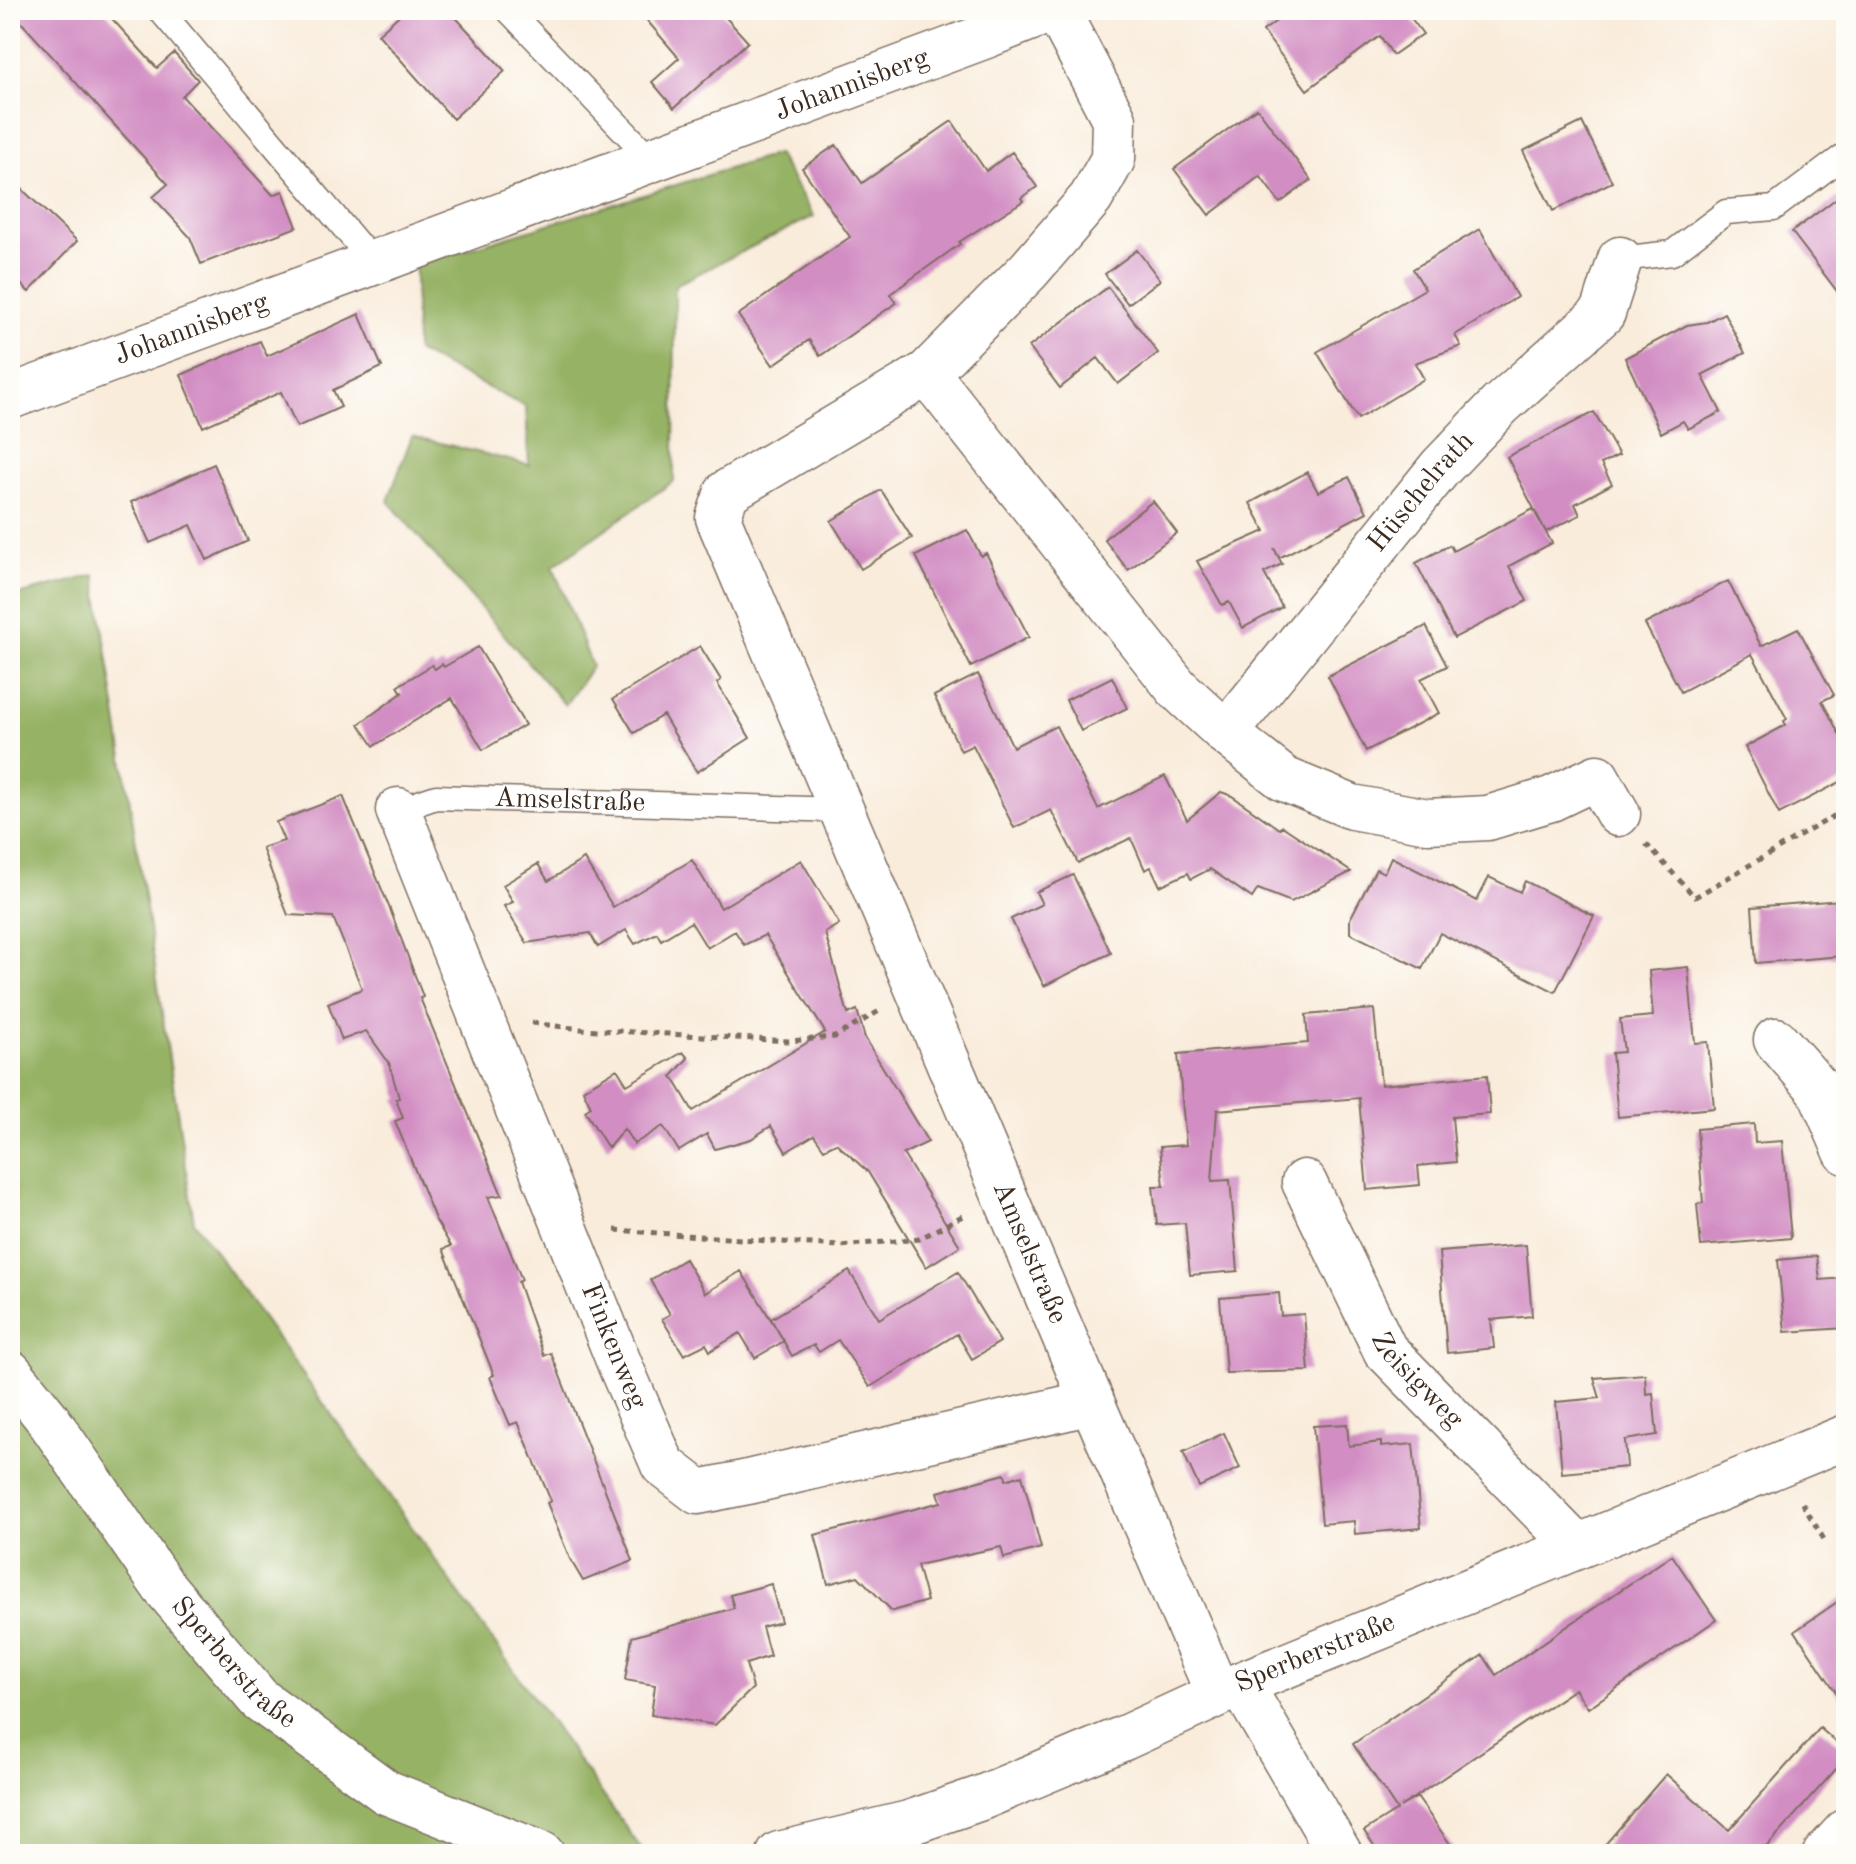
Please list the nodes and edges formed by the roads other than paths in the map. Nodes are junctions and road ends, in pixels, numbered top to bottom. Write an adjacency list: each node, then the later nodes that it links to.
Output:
1 (160, 10): 7 (lane)
2 (508, 10): 5 (lane)
3 (1054, 10): 5 (street, Johannisberg); 8 (street)
4 (1846, 154): 6 (lane)
5 (651, 159): 7 (street, Johannisberg)
6 (1620, 259): 10 (street, Hüschelrath)
7 (374, 263): 9 (street, Johannisberg)
8 (927, 373): 10 (street); 12 (street, Amselstraße)
9 (10, 397)
10 (1226, 733): 13 (street)
11 (398, 810): 12 (lane, Amselstraße); 18 (street, Finkenweg)
12 (840, 810): 18 (street, Amselstraße)
13 (1618, 814)
14 (1776, 1040): 15 (street)
15 (1846, 1152)
16 (1304, 1182): 20 (street, Zeisigweg)
17 (10, 1372): 23 (street, Sperberstraße)
18 (1092, 1402): 21 (street, Amselstraße)
19 (1846, 1437): 20 (street, Sperberstraße)
20 (1576, 1546): 21 (street, Sperberstraße)
21 (1230, 1689): 24 (street, Sperberstraße); 25 (street, Amselstraße)
22 (1846, 1831): 26 (street)
23 (542, 1854)
24 (779, 1854)
25 (1340, 1854)
26 (1825, 1854)

